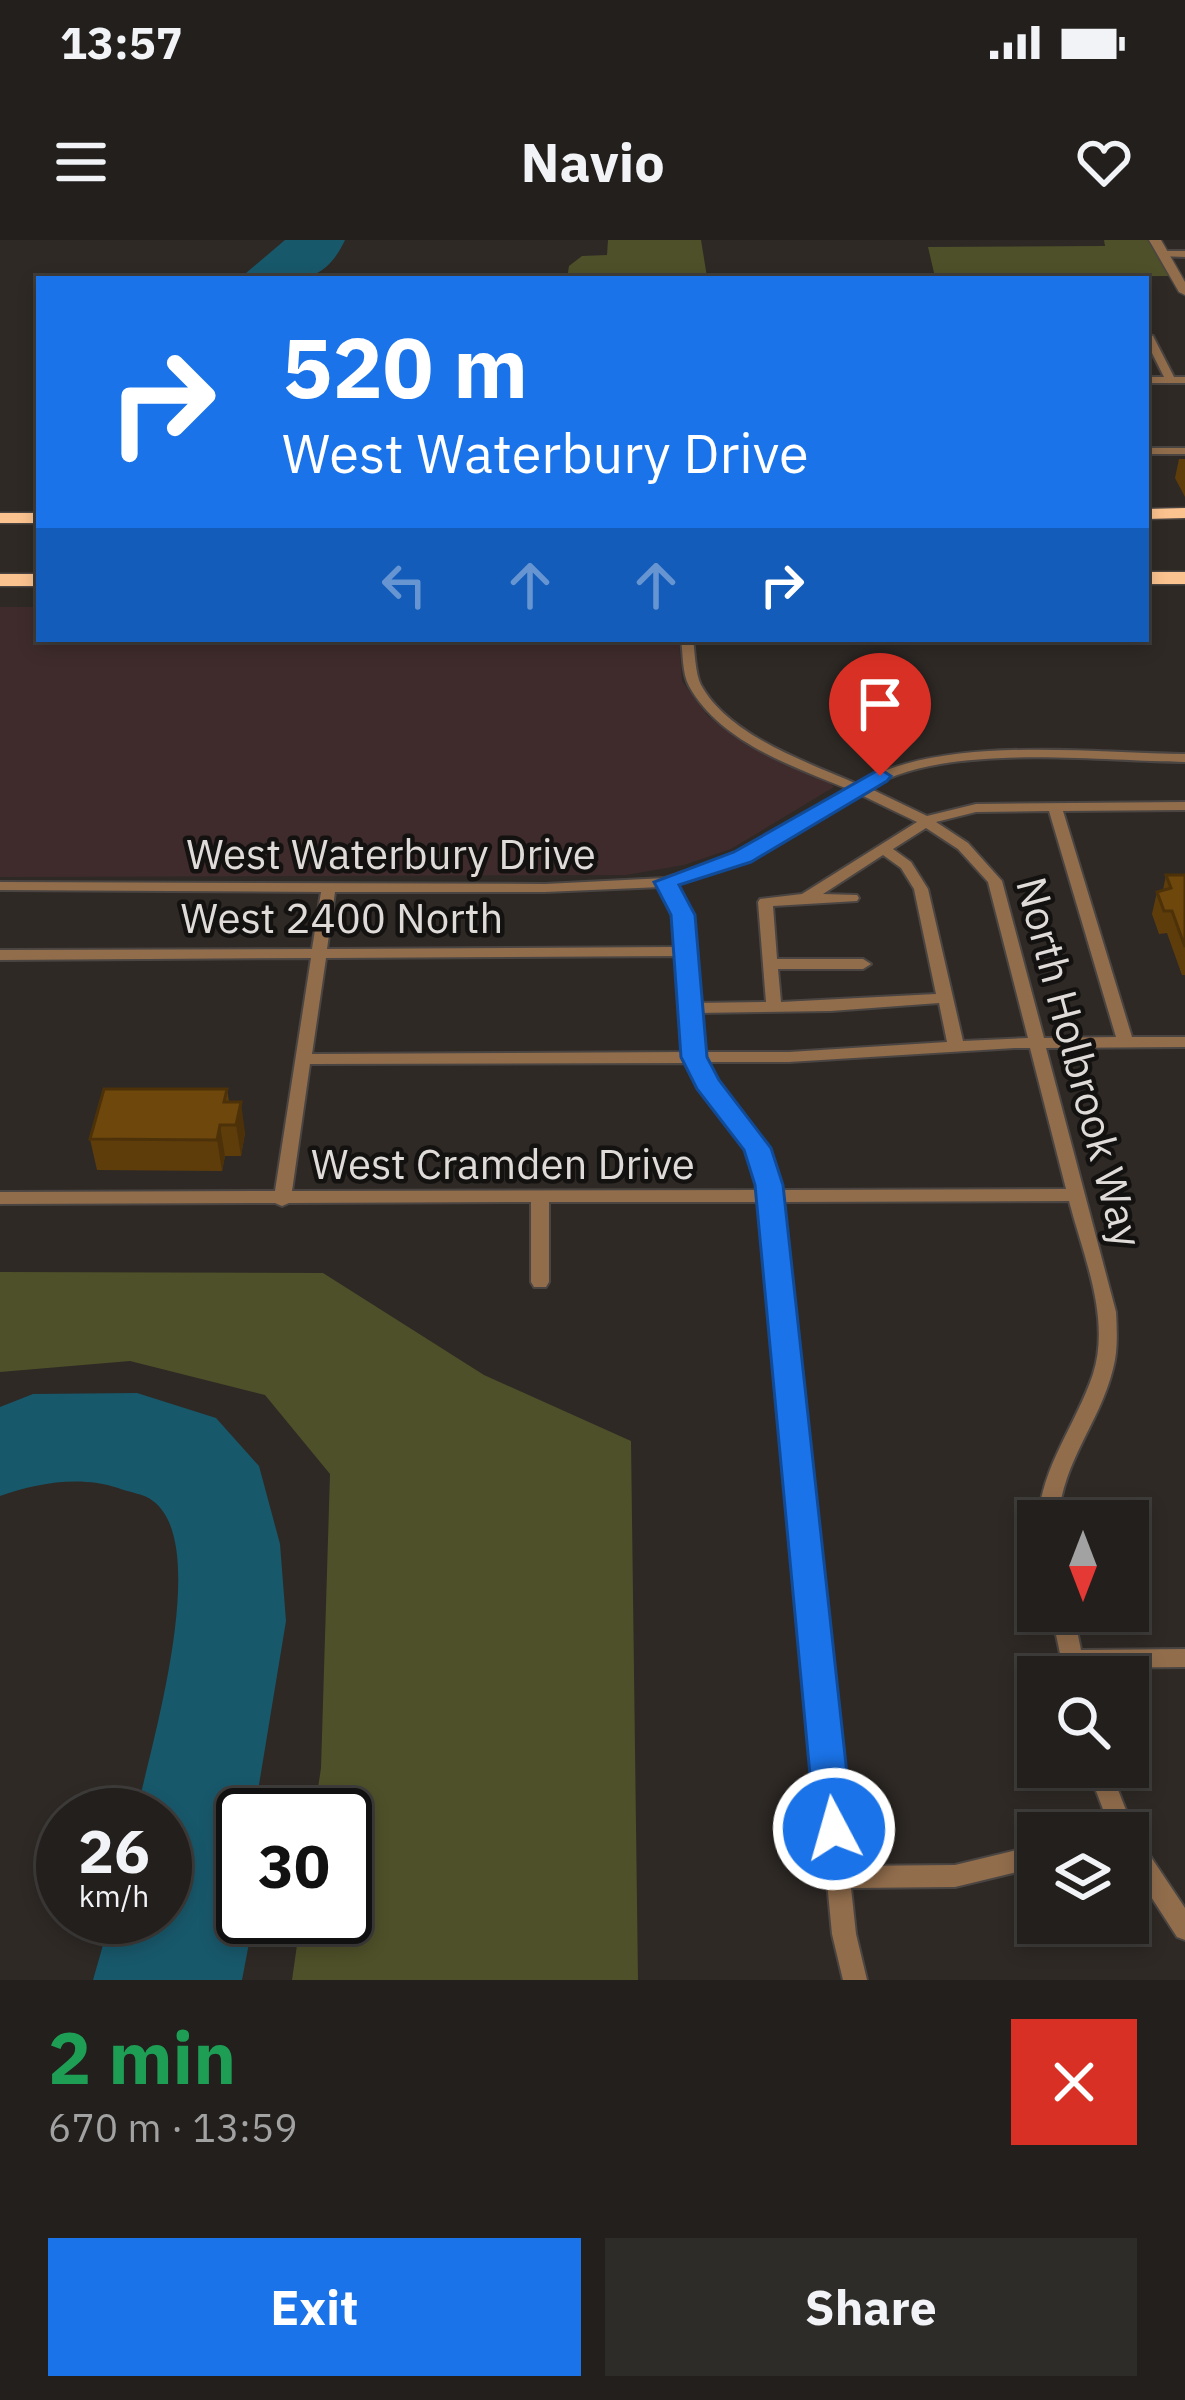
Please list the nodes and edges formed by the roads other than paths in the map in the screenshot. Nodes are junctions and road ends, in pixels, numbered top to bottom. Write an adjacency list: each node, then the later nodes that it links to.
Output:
1 (1155, 240): 2 (street)
2 (1163, 254): 3 (street); 4 (street)
3 (1185, 254)
4 (1185, 292)
5 (1152, 357): 7 (street)
6 (1149, 380): 7 (street)
7 (1171, 380): 8 (street)
8 (1185, 380)
9 (1149, 451): 10 (street)
10 (1185, 451)
11 (1185, 513): 12 (highway)
12 (1149, 514)
13 (0, 518): 14 (highway)
14 (36, 518)
15 (1149, 578): 16 (highway)
16 (1185, 578)
17 (0, 580): 18 (highway)
18 (36, 580)
19 (687, 642): 21 (street, North Holbrook Way)
20 (1185, 758): 21 (street, West Waterbury Drive)
21 (862, 788): 24 (street, North Holbrook Way); 26 (street, West Waterbury Drive)
22 (1054, 806): 23 (street); 24 (street); 39 (street)
23 (1185, 806)
24 (929, 820): 25 (street); 41 (street, North Holbrook Way)
25 (883, 849): 29 (street); 36 (street)
26 (666, 882): 28 (street, West Waterbury Drive); 31 (street)
27 (0, 886): 28 (street, West Waterbury Drive)
28 (329, 886): 32 (street)
29 (806, 898): 30 (street); 34 (street)
30 (852, 898)
31 (685, 951): 32 (street, West 2400 North); 38 (street)
32 (319, 953): 33 (street, West 2400 North); 44 (street)
33 (0, 955)
34 (770, 964): 35 (street); 37 (street)
35 (863, 964)
36 (945, 998): 37 (street); 42 (street)
37 (774, 1006): 38 (street)
38 (689, 1008): 43 (street)
39 (1126, 1042): 40 (street); 41 (street)
40 (1185, 1042)
41 (1038, 1043): 42 (street); 45 (street, North Holbrook Way)
42 (956, 1047): 43 (street)
43 (694, 1057): 44 (street); 46 (street)
44 (303, 1059): 49 (street)
45 (1078, 1196): 46 (street, West Cramden Drive); 51 (street, North Holbrook Way)
46 (771, 1197): 48 (street, West Cramden Drive); 56 (street)
47 (0, 1198): 49 (street, West Cramden Drive)
48 (540, 1198): 49 (street, West Cramden Drive); 50 (street)
49 (282, 1200)
50 (540, 1282)
51 (1052, 1500)
52 (1185, 1658): 53 (street)
53 (1149, 1661)
54 (1017, 1861): 56 (street)
55 (1149, 1873): 57 (street)
56 (839, 1877): 58 (street)
57 (1185, 1929)
58 (855, 1980)

